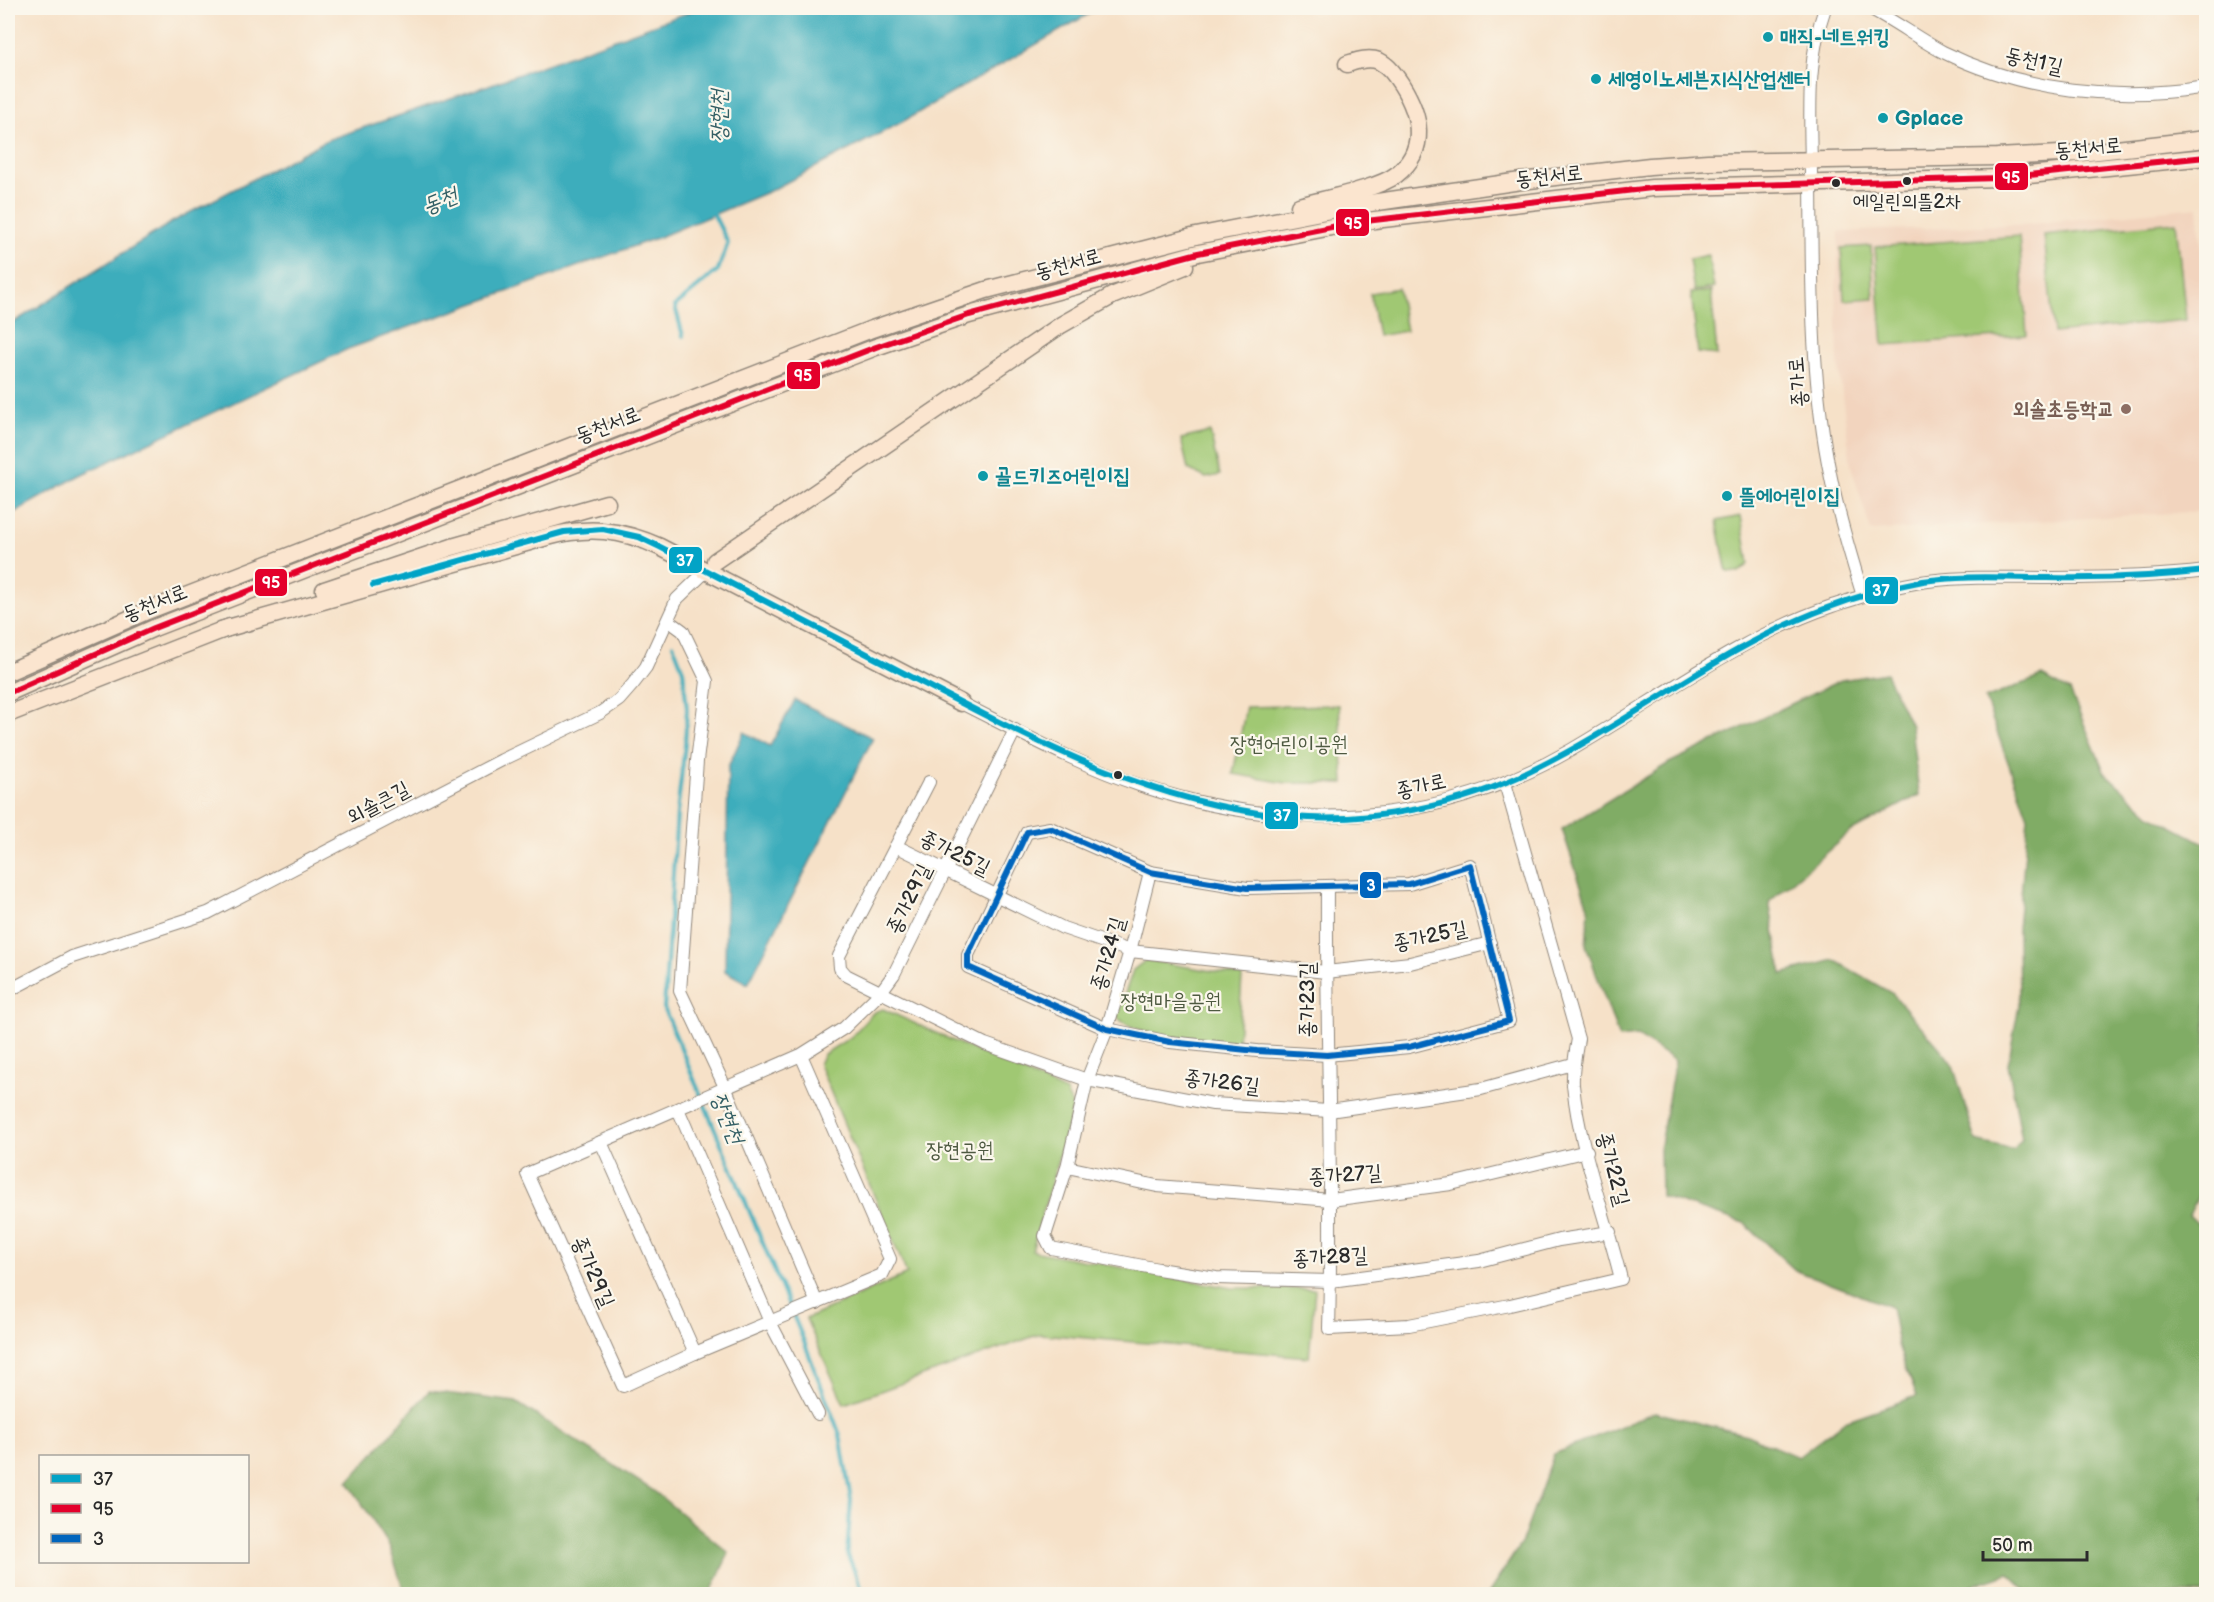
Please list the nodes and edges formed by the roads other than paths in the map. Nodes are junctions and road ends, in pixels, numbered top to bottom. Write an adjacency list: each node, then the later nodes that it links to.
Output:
1 (1825, 8): 7 (street, 종가로)
2 (1869, 8): 4 (street, 동천1길)
3 (1347, 64): 9 (main road)
4 (2206, 87)
5 (2206, 139): 7 (main road, 동천서로)
6 (2206, 157): 8 (main road, 동천서로)
7 (1811, 160): 8 (street, 종가로); 9 (main road, 동천서로)
8 (1812, 182): 10 (main road, 동천서로); 14 (street, 종가로)
9 (1196, 236): 17 (main road, 동천서로)
10 (1254, 242): 12 (main road); 18 (main road, 동천서로)
11 (607, 503): 16 (main road)
12 (710, 566): 15 (street, 외솔큰길)
13 (2206, 571): 14 (street, 종가로)
14 (1863, 596): 23 (street, 종가로)
15 (668, 620): 32 (street, 외솔큰길); 39 (street)
16 (220, 630): 19 (main road); 20 (main road)
17 (8, 672)
18 (8, 693)
19 (961, 703): 21 (street, 종가로)
20 (8, 714)
21 (1015, 730): 23 (street, 종가로); 25 (street, 종가29길)
22 (929, 782): 24 (street, 종가26길)
23 (1505, 783): 37 (street, 종가22길)
24 (896, 846): 25 (street, 종가25길); 33 (street, 종가26길)
25 (946, 869): 28 (street, 종가25길); 33 (street, 종가29길)
26 (1150, 872): 27 (street, 종가25길); 28 (street, 종가25길); 30 (street, 종가24길)
27 (1327, 888): 29 (street, 종가25길); 31 (street, 종가23길)
28 (997, 896): 30 (street, 종가25길); 34 (street, 종가25길)
29 (1490, 943): 31 (street, 종가25길); 36 (street, 종가25길)
30 (1130, 951): 31 (street, 종가25길); 34 (street, 종가24길)
31 (1326, 972): 36 (street, 종가23길)
32 (8, 991)
33 (880, 993): 35 (street, 종가29길); 38 (street, 종가26길)
34 (1107, 1029): 36 (street, 종가25길); 38 (street, 종가24길)
35 (801, 1055): 39 (street, 종가29길); 49 (street, 종가29길)
36 (1327, 1055): 41 (street, 종가23길)
37 (1573, 1064): 41 (street, 종가26길); 43 (street, 종가22길)
38 (1087, 1080): 41 (street, 종가26길); 44 (street, 종가24길)
39 (720, 1089): 40 (street, 종가29길); 49 (street)
40 (682, 1106): 42 (street, 종가29길); 50 (street)
41 (1329, 1111): 45 (street, 종가23길)
42 (601, 1142): 52 (street); 52 (street, 종가29길)
43 (1587, 1151): 45 (street, 종가27길); 46 (street, 종가22길)
44 (1067, 1167): 45 (street, 종가27길); 47 (street, 종가24길)
45 (1331, 1200): 48 (street, 종가23길)
46 (1610, 1232): 48 (street, 종가28길); 51 (street, 종가22길)
47 (1051, 1248): 48 (street, 종가28길)
48 (1331, 1281): 51 (street, 종가23길)
49 (813, 1305): 50 (street, 종가29길)
50 (775, 1322): 52 (street, 종가29길); 53 (street)
51 (1329, 1329)
52 (695, 1353)
53 (818, 1414)

